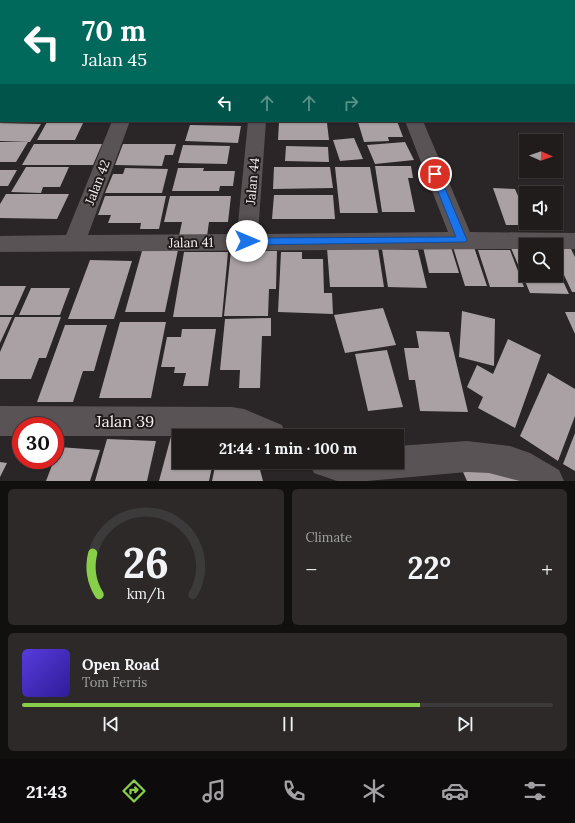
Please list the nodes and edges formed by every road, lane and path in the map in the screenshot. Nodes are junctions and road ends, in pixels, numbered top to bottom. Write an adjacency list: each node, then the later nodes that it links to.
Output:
1 (121, 122): 7 (street, Jalan 42)
2 (257, 122): 5 (street, Jalan 44)
3 (414, 122): 4 (street)
4 (462, 240): 5 (street, Jalan 41); 6 (street, Jalan 41)
5 (247, 241): 7 (street, Jalan 41)
6 (575, 241)
7 (74, 243): 8 (street, Jalan 41)
8 (0, 244)
9 (0, 421): 10 (street, Jalan 39)
10 (255, 429)
11 (404, 461): 12 (street)
12 (548, 481)

